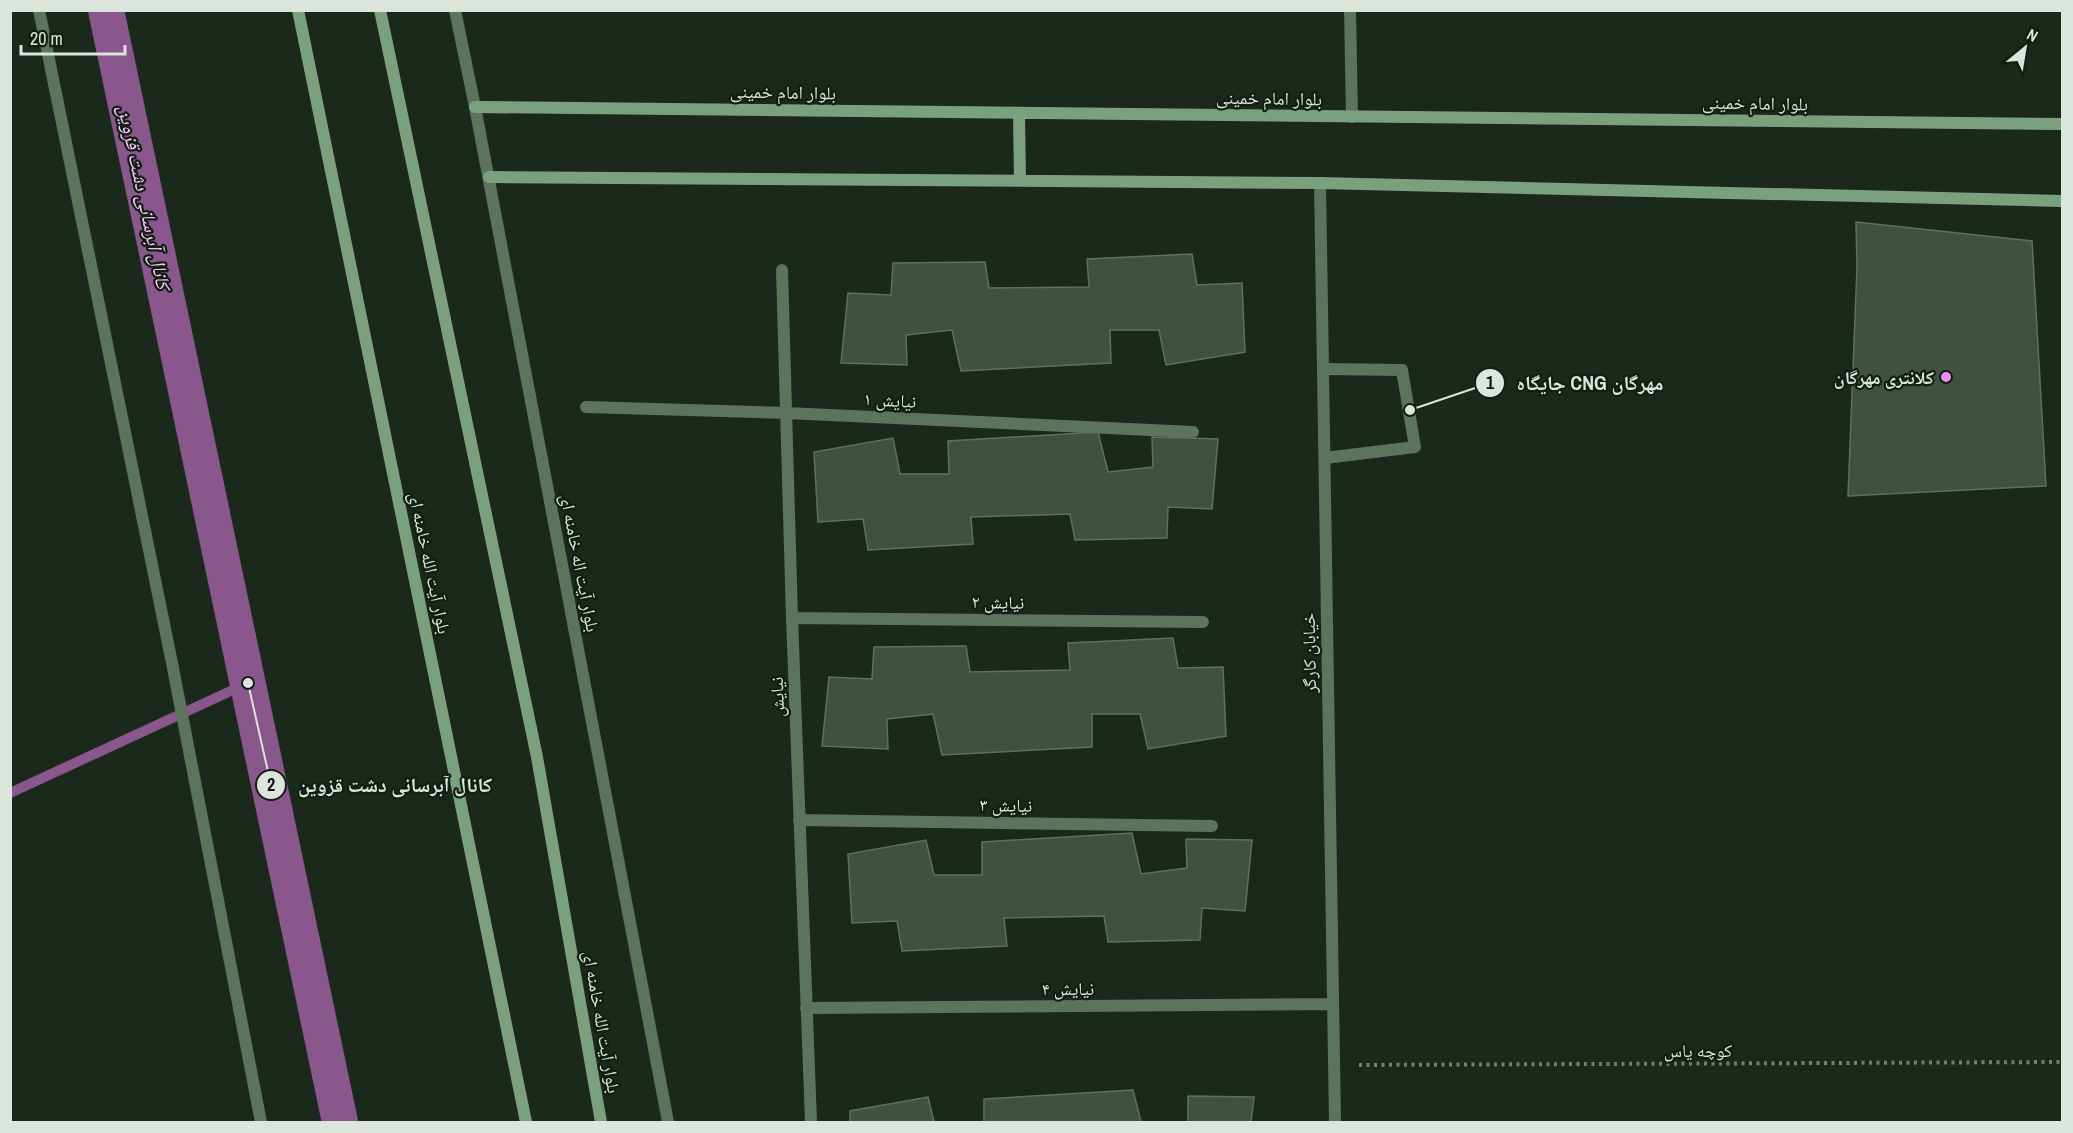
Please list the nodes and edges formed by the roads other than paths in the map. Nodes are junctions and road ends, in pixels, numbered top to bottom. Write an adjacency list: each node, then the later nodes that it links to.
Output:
1 (39, 10): 26 (street)
2 (298, 10): 27 (street, بلوار آیت الله خامنه ای)
3 (380, 10): 28 (street, بلوار آیت الله خامنه ای)
4 (454, 10): 6 (street, بلوار آیت اله خامنه ای)
5 (1350, 10): 8 (street)
6 (475, 107): 7 (street, بلوار امام خمینی); 10 (street, بلوار آیت اله خامنه ای)
7 (1019, 113): 8 (street, بلوار امام خمینی); 11 (street)
8 (1352, 117): 9 (street, بلوار امام خمینی)
9 (2062, 124)
10 (489, 177): 11 (street); 29 (street, بلوار آیت اله خامنه ای)
11 (1020, 181): 12 (street)
12 (1320, 183): 13 (street); 15 (street, خیابان کارگر)
13 (2062, 201)
14 (782, 270): 17 (street, نیایش)
15 (1323, 369): 19 (street, خیابان کارگر); 19 (street)
16 (586, 407): 17 (street, نیایش ۱)
17 (786, 413): 18 (street, نیایش ۱); 20 (street, نیایش)
18 (1193, 432)
19 (1325, 458): 24 (street, خیابان کارگر)
20 (792, 618): 21 (street, نیایش ۲); 22 (street, نیایش)
21 (1203, 622)
22 (799, 820): 23 (street, نیایش ۳); 25 (street, نیایش)
23 (1212, 826)
24 (1331, 1004): 25 (street, نیایش ۴); 31 (street, خیابان کارگر)
25 (806, 1008): 30 (street, نیایش)
26 (261, 1122)
27 (526, 1122)
28 (601, 1122)
29 (668, 1122)
30 (811, 1122)
31 (1335, 1122)

